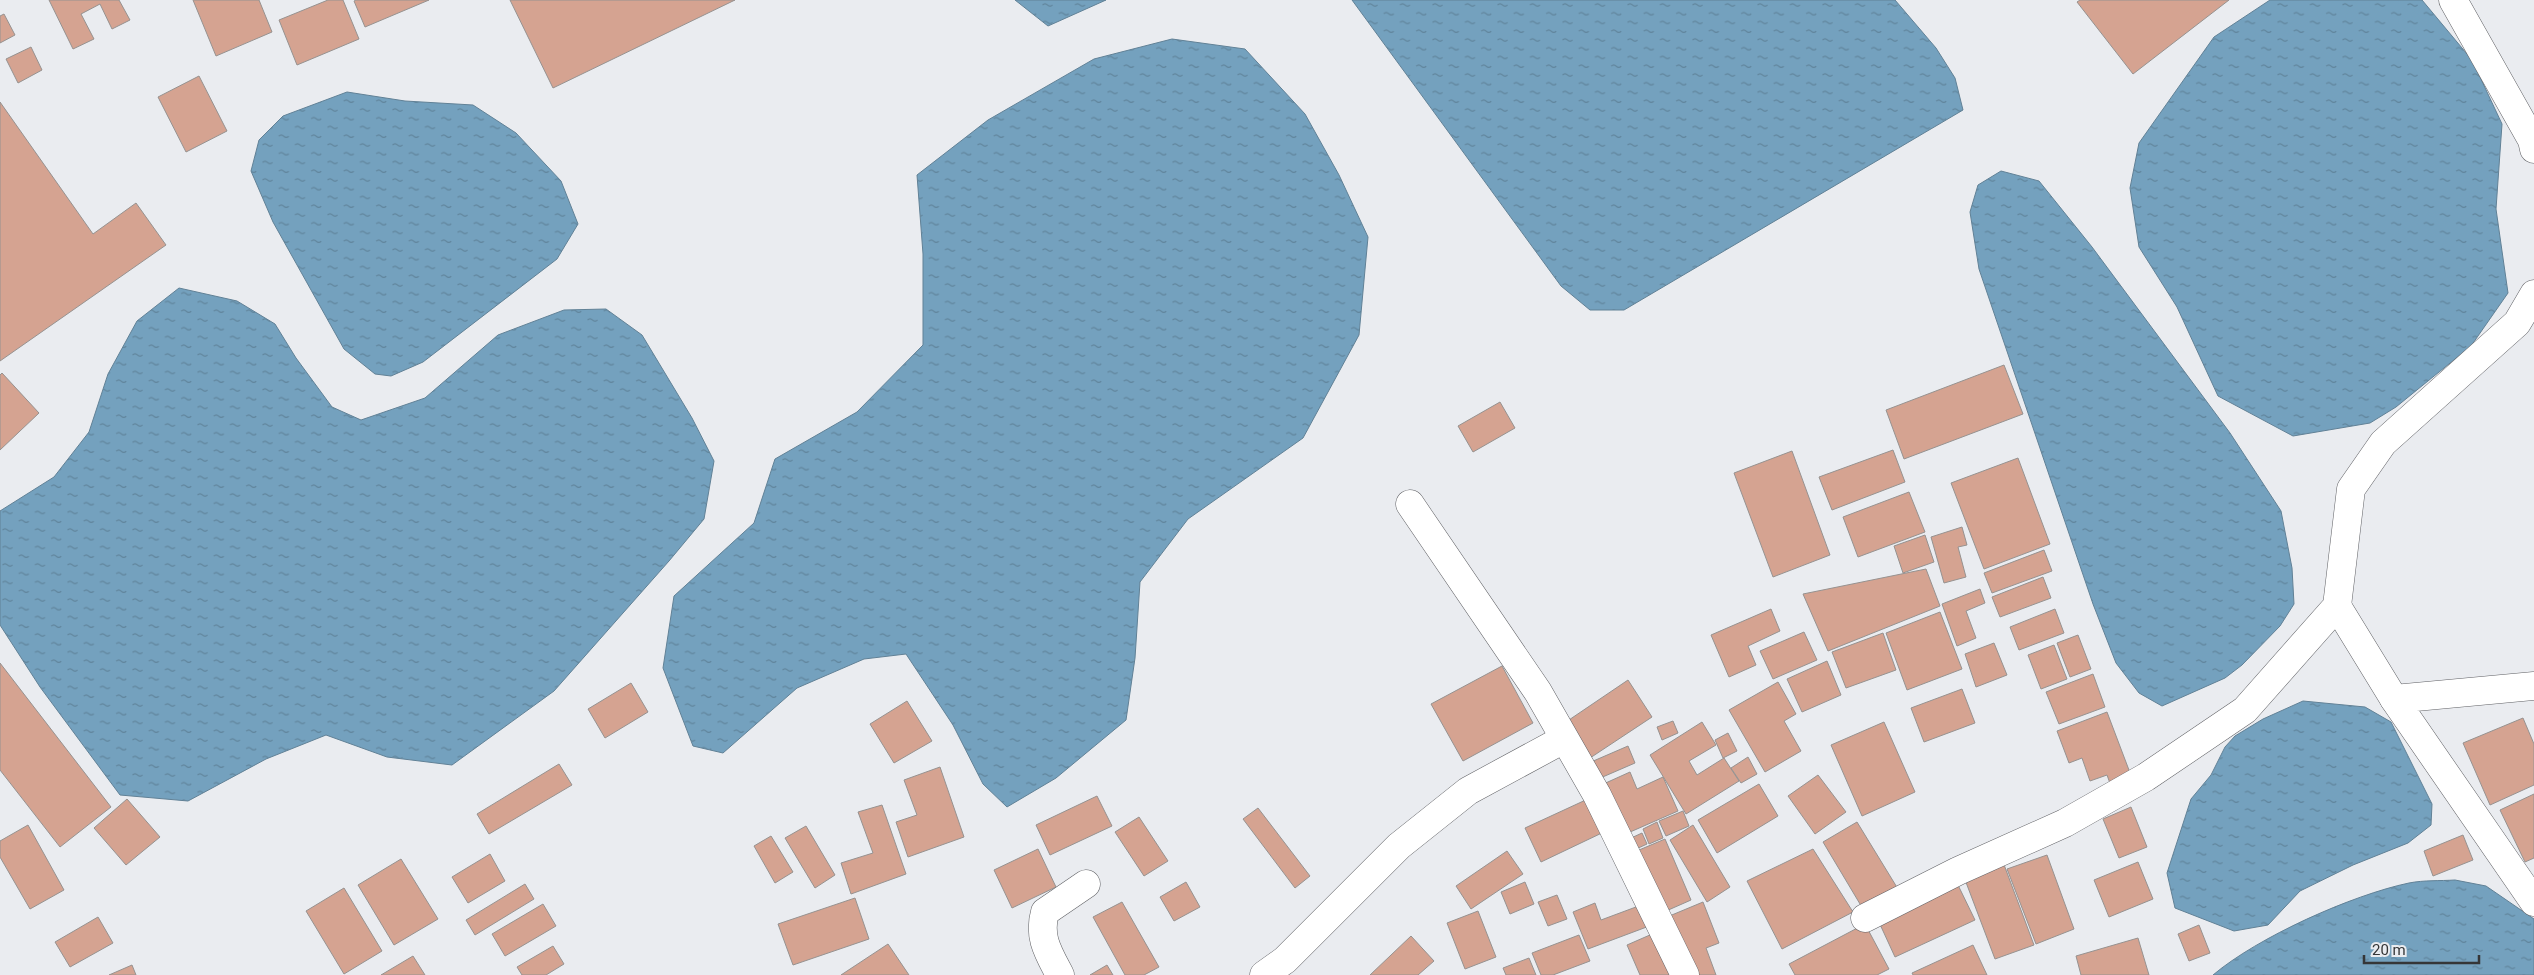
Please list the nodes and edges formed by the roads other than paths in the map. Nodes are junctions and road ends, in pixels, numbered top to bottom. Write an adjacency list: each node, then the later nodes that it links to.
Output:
1 (2454, 0): 2 (street)
2 (2534, 149)
3 (2534, 294): 5 (street)
4 (1410, 504): 8 (street)
5 (2337, 606): 7 (street); 11 (street)
6 (2534, 686): 7 (street)
7 (2394, 699): 10 (street)
8 (1564, 739): 13 (street); 14 (street)
9 (1086, 884): 12 (street)
10 (2534, 902)
11 (1865, 918)
12 (1060, 975)
13 (1264, 975)
14 (1685, 975)

